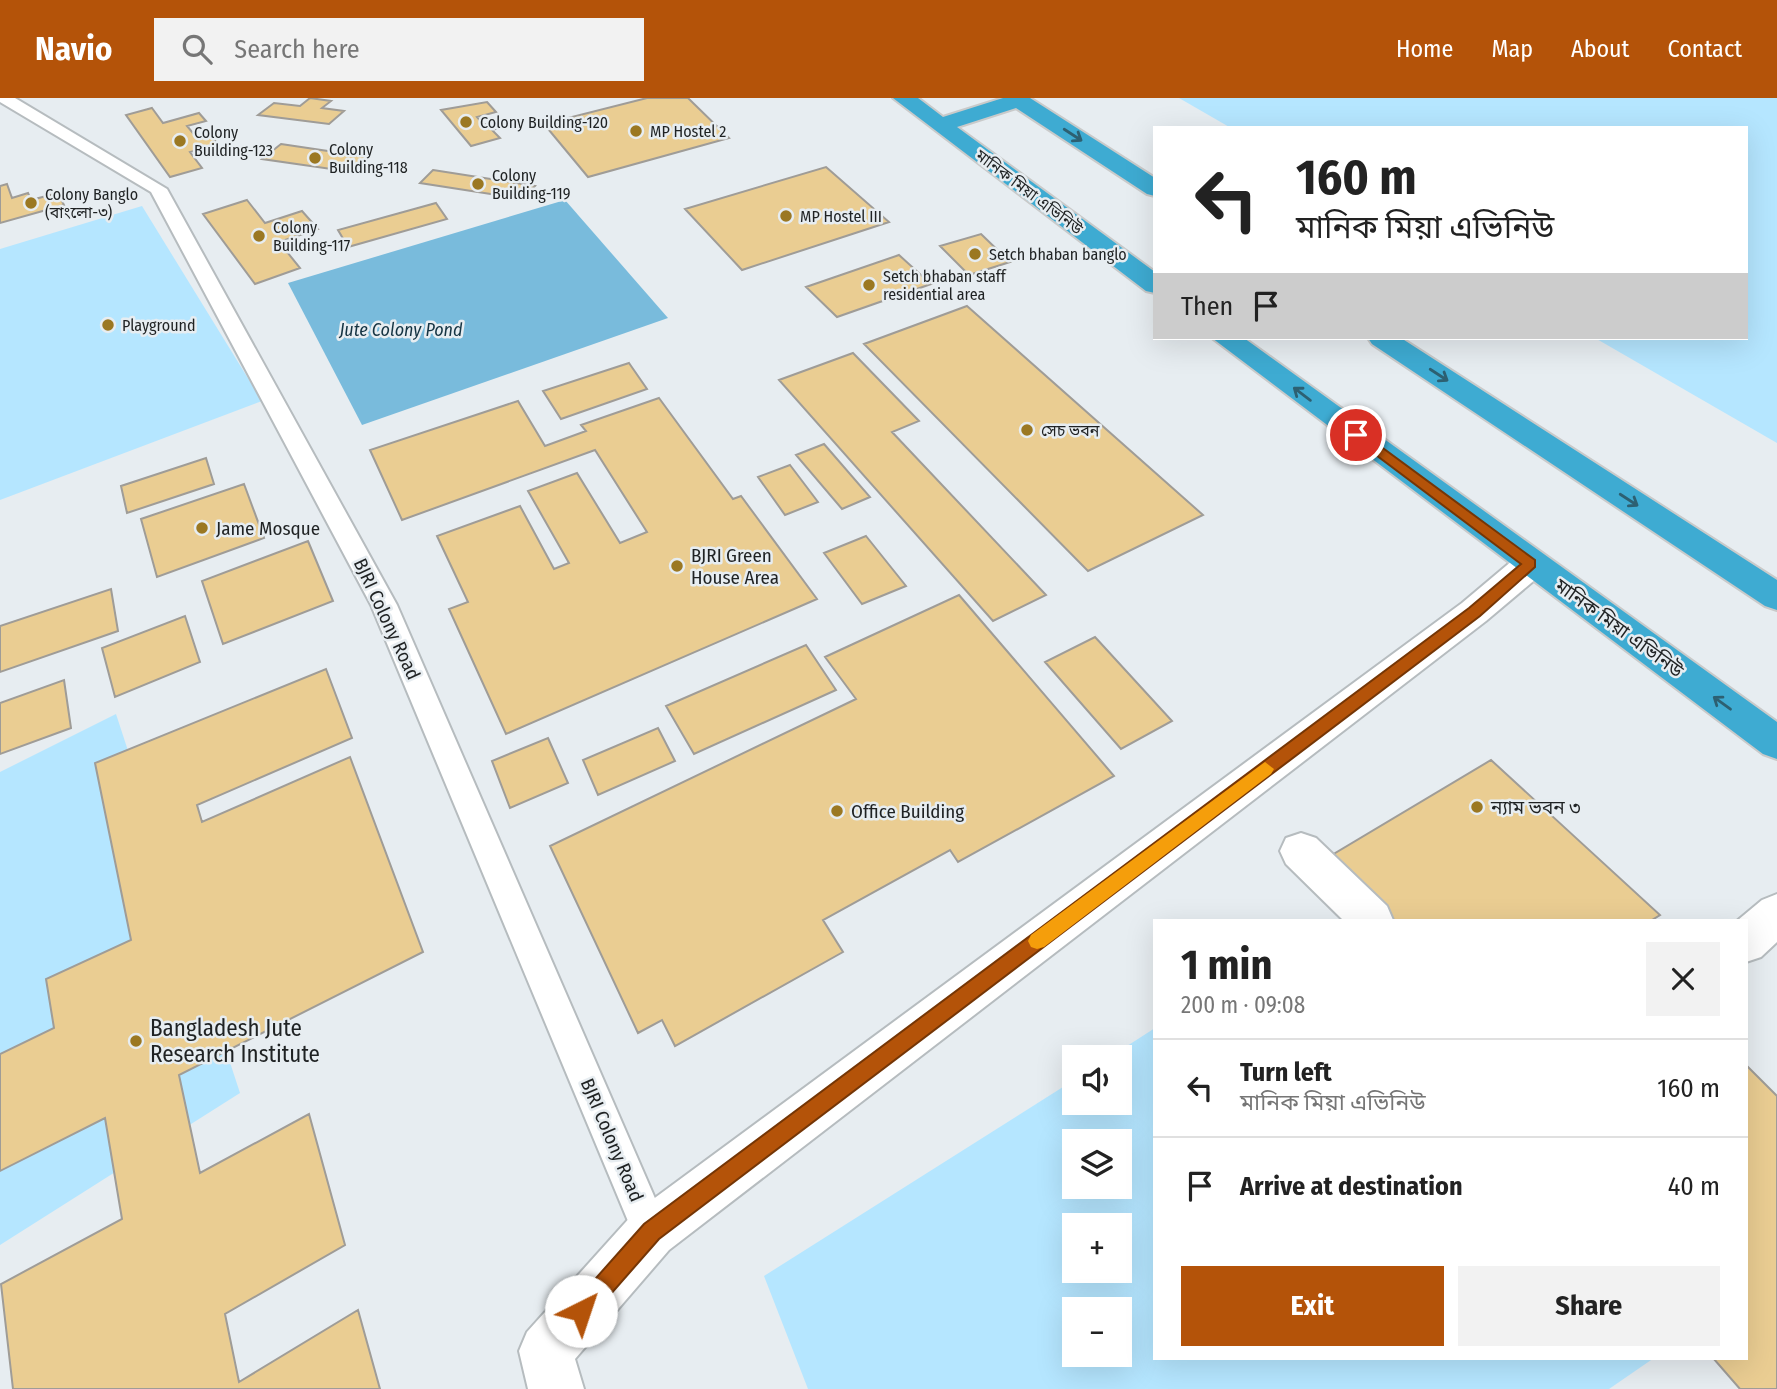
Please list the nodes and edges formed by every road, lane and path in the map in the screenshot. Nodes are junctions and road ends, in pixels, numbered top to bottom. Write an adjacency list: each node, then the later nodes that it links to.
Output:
1 (4, 98): 16 (lane, BJRI Colony Road)
2 (904, 98): 4 (highway, মানিক মিয়া এভিনিউ)
3 (1020, 99): 4 (highway); 5 (highway, one-way to 5)
4 (939, 125): 6 (highway, মানিক মিয়া এভিনিউ)
5 (1153, 188)
6 (1153, 284)
7 (1229, 340): 9 (highway, মানিক মিয়া এভিনিউ, one-way to 7)
8 (1385, 340): 10 (highway, one-way to 10)
9 (1531, 564): 11 (highway, মানিক মিয়া এভিনিউ, one-way to 9); 16 (street)
10 (1777, 597)
11 (1777, 743)
12 (1301, 851): 14 (street)
13 (1777, 914): 15 (street)
14 (1371, 919)
15 (1748, 940)
16 (651, 1231): 17 (street)
17 (556, 1389)

